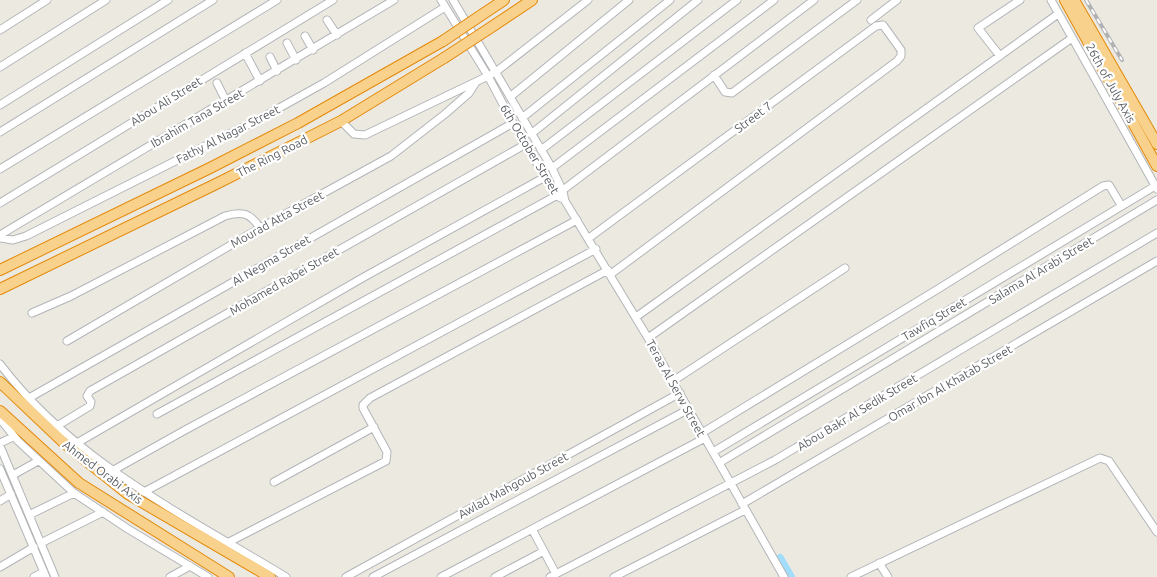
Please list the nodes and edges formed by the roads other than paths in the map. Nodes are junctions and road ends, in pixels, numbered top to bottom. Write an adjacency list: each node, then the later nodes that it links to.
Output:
1 (47, 0): 28 (street)
2 (106, 0): 38 (street)
3 (168, 0): 48 (street)
4 (213, 0): 52 (street)
5 (276, 0): 59 (street)
6 (333, 0): 34 (street, Abou Ali Street)
7 (394, 0): 29 (street, Ibrahim Tana Street)
8 (453, 0): 40 (street, 6th October Street)
9 (504, 0): 75 (highway, The Ring Road, bridge)
10 (532, 0): 50 (highway, The Ring Road, bridge)
11 (588, 0): 40 (street)
12 (629, 0): 46 (street)
13 (670, 0): 49 (street)
14 (698, 0): 53 (street)
15 (737, 0): 56 (street)
16 (774, 0): 58 (street)
17 (814, 0): 41 (street)
18 (857, 0): 41 (street)
19 (898, 0): 27 (street)
20 (1020, 0): 35 (street)
21 (1051, 0): 25 (street)
22 (1065, 0): 57 (highway, 26th of July Axis)
23 (1074, 0): 55 (highway, 26th of July Axis)
24 (443, 3): 42 (street, 6th October Street); 70 (street, Fathy Al Nagar Street)
25 (1058, 14): 31 (street); 35 (street)
26 (327, 20): 29 (street)
27 (871, 20)
28 (0, 30)
29 (337, 35): 33 (street, Ibrahim Tana Street)
30 (305, 36): 33 (street)
31 (1072, 38): 61 (street); 80 (street)
32 (287, 43): 37 (street)
33 (313, 50): 37 (street, Ibrahim Tana Street)
34 (245, 53): 43 (street); 65 (street, Abou Ali Street)
35 (1000, 56): 79 (street)
36 (270, 57): 39 (street)
37 (296, 60): 39 (street, Ibrahim Tana Street)
38 (0, 67)
39 (278, 71): 43 (street, Ibrahim Tana Street)
40 (496, 72): 42 (street); 46 (street, 6th October Street)
41 (714, 75): 62 (street)
42 (488, 76): 44 (street); 51 (street, 6th October Street)
43 (260, 81): 47 (street, Ibrahim Tana Street)
44 (476, 82): 50 (street); 68 (street, Mourad Atta Street)
45 (217, 83): 47 (street)
46 (510, 97): 49 (street, 6th October Street)
47 (226, 101): 70 (street, Ibrahim Tana Street)
48 (0, 105)
49 (522, 118): 53 (street, 6th October Street)
50 (341, 121): 77 (highway, The Ring Road)
51 (513, 122): 54 (street, 6th October Street); 86 (street, Al Negma Street)
52 (0, 132)
53 (532, 134): 56 (street, 6th October Street)
54 (526, 144): 60 (street, 6th October Street); 91 (street, Mohamed Rabei Street)
55 (1157, 144)
56 (542, 150): 58 (street, 6th October Street)
57 (1157, 166)
58 (552, 168): 62 (street, 6th October Street)
59 (0, 169)
60 (545, 177): 62 (street, 6th October Street); 95 (street)
61 (1156, 188): 66 (street, Tawfiq Street)
62 (561, 192): 64 (street, 6th October Street); 89 (street)
63 (1157, 200): 99 (street, Salama Al Arabi Street)
64 (566, 201): 67 (street, Teraa Al Serw Street)
65 (0, 204)
66 (1121, 205): 93 (street); 97 (street, Tawfiq Street)
67 (577, 220): 71 (street, Teraa Al Serw Street); 101 (street)
68 (260, 228): 78 (street); 81 (street, Mourad Atta Street)
69 (1157, 233): 104 (street, Abou Bakr Al Sedik Street)
70 (0, 237)
71 (589, 238): 72 (street, Teraa Al Serw Street); 76 (street, Street 7)
72 (596, 249): 76 (street, Teraa Al Serw Street); 105 (street)
73 (1157, 262): 109 (street, Omar Ibn Al Khatab Street)
74 (846, 268): 83 (street)
75 (0, 270)
76 (610, 272): 79 (street, Teraa Al Serw Street); 92 (street)
77 (0, 289)
78 (32, 312)
79 (636, 316): 80 (street, Teraa Al Serw Street)
80 (648, 338): 83 (street, Teraa Al Serw Street)
81 (67, 341)
82 (0, 364): 86 (street)
83 (673, 381): 85 (street, Teraa Al Serw Street)
84 (0, 382): 128 (highway, Ahmed Orabi Axis)
85 (680, 393): 87 (street, Teraa Al Serw Street); 130 (street, Awlad Mahgoub Street)
86 (29, 398): 91 (street)
87 (688, 409): 93 (street, Teraa Al Serw Street); 131 (street)
88 (0, 411): 127 (highway, Ahmed Orabi Axis)
89 (156, 414)
90 (0, 419): 94 (street)
91 (57, 426): 95 (street)
92 (374, 428): 103 (street); 114 (street)
93 (705, 434): 97 (street, Teraa Al Serw Street); 112 (street)
94 (14, 437): 96 (street); 98 (street)
95 (76, 442): 101 (street)
96 (0, 445): 102 (street)
97 (713, 452): 99 (street, Teraa Al Serw Street)
98 (38, 461): 102 (street); 106 (street)
99 (722, 461): 104 (street, Teraa Al Serw Street)
100 (0, 469): 107 (street)
101 (112, 471): 105 (street)
102 (13, 475): 111 (street)
103 (274, 482)
104 (730, 484): 109 (street, Teraa Al Serw Street); 122 (street, Abou Bakr Al Sedik Street)
105 (144, 492): 114 (street)
106 (74, 493): 110 (street); 111 (street)
107 (11, 494): 108 (street); 116 (street)
108 (0, 501)
109 (744, 507): 134 (street, Omar Ibn Al Khatab Street); 135 (street, Teraa Al Serw Street)
110 (103, 512): 115 (street); 119 (street)
111 (30, 515): 115 (street)
112 (532, 529): 117 (street); 132 (street)
113 (1157, 532): 118 (street)
114 (229, 542): 129 (street)
115 (41, 543): 124 (street)
116 (34, 547): 120 (street); 121 (street)
117 (544, 551): 122 (street); 133 (street)
118 (879, 563): 136 (street); 137 (street)
119 (190, 566): 125 (street); 126 (street)
120 (0, 567)
121 (45, 574): 123 (street)
122 (553, 575)
123 (34, 577)
124 (55, 577)
125 (170, 577)
126 (208, 577)
127 (229, 577)
128 (270, 577)
129 (286, 577)
130 (346, 577)
131 (372, 577)
132 (441, 577)
133 (495, 577)
134 (614, 577)
135 (784, 577)
136 (851, 577)
137 (888, 577)

